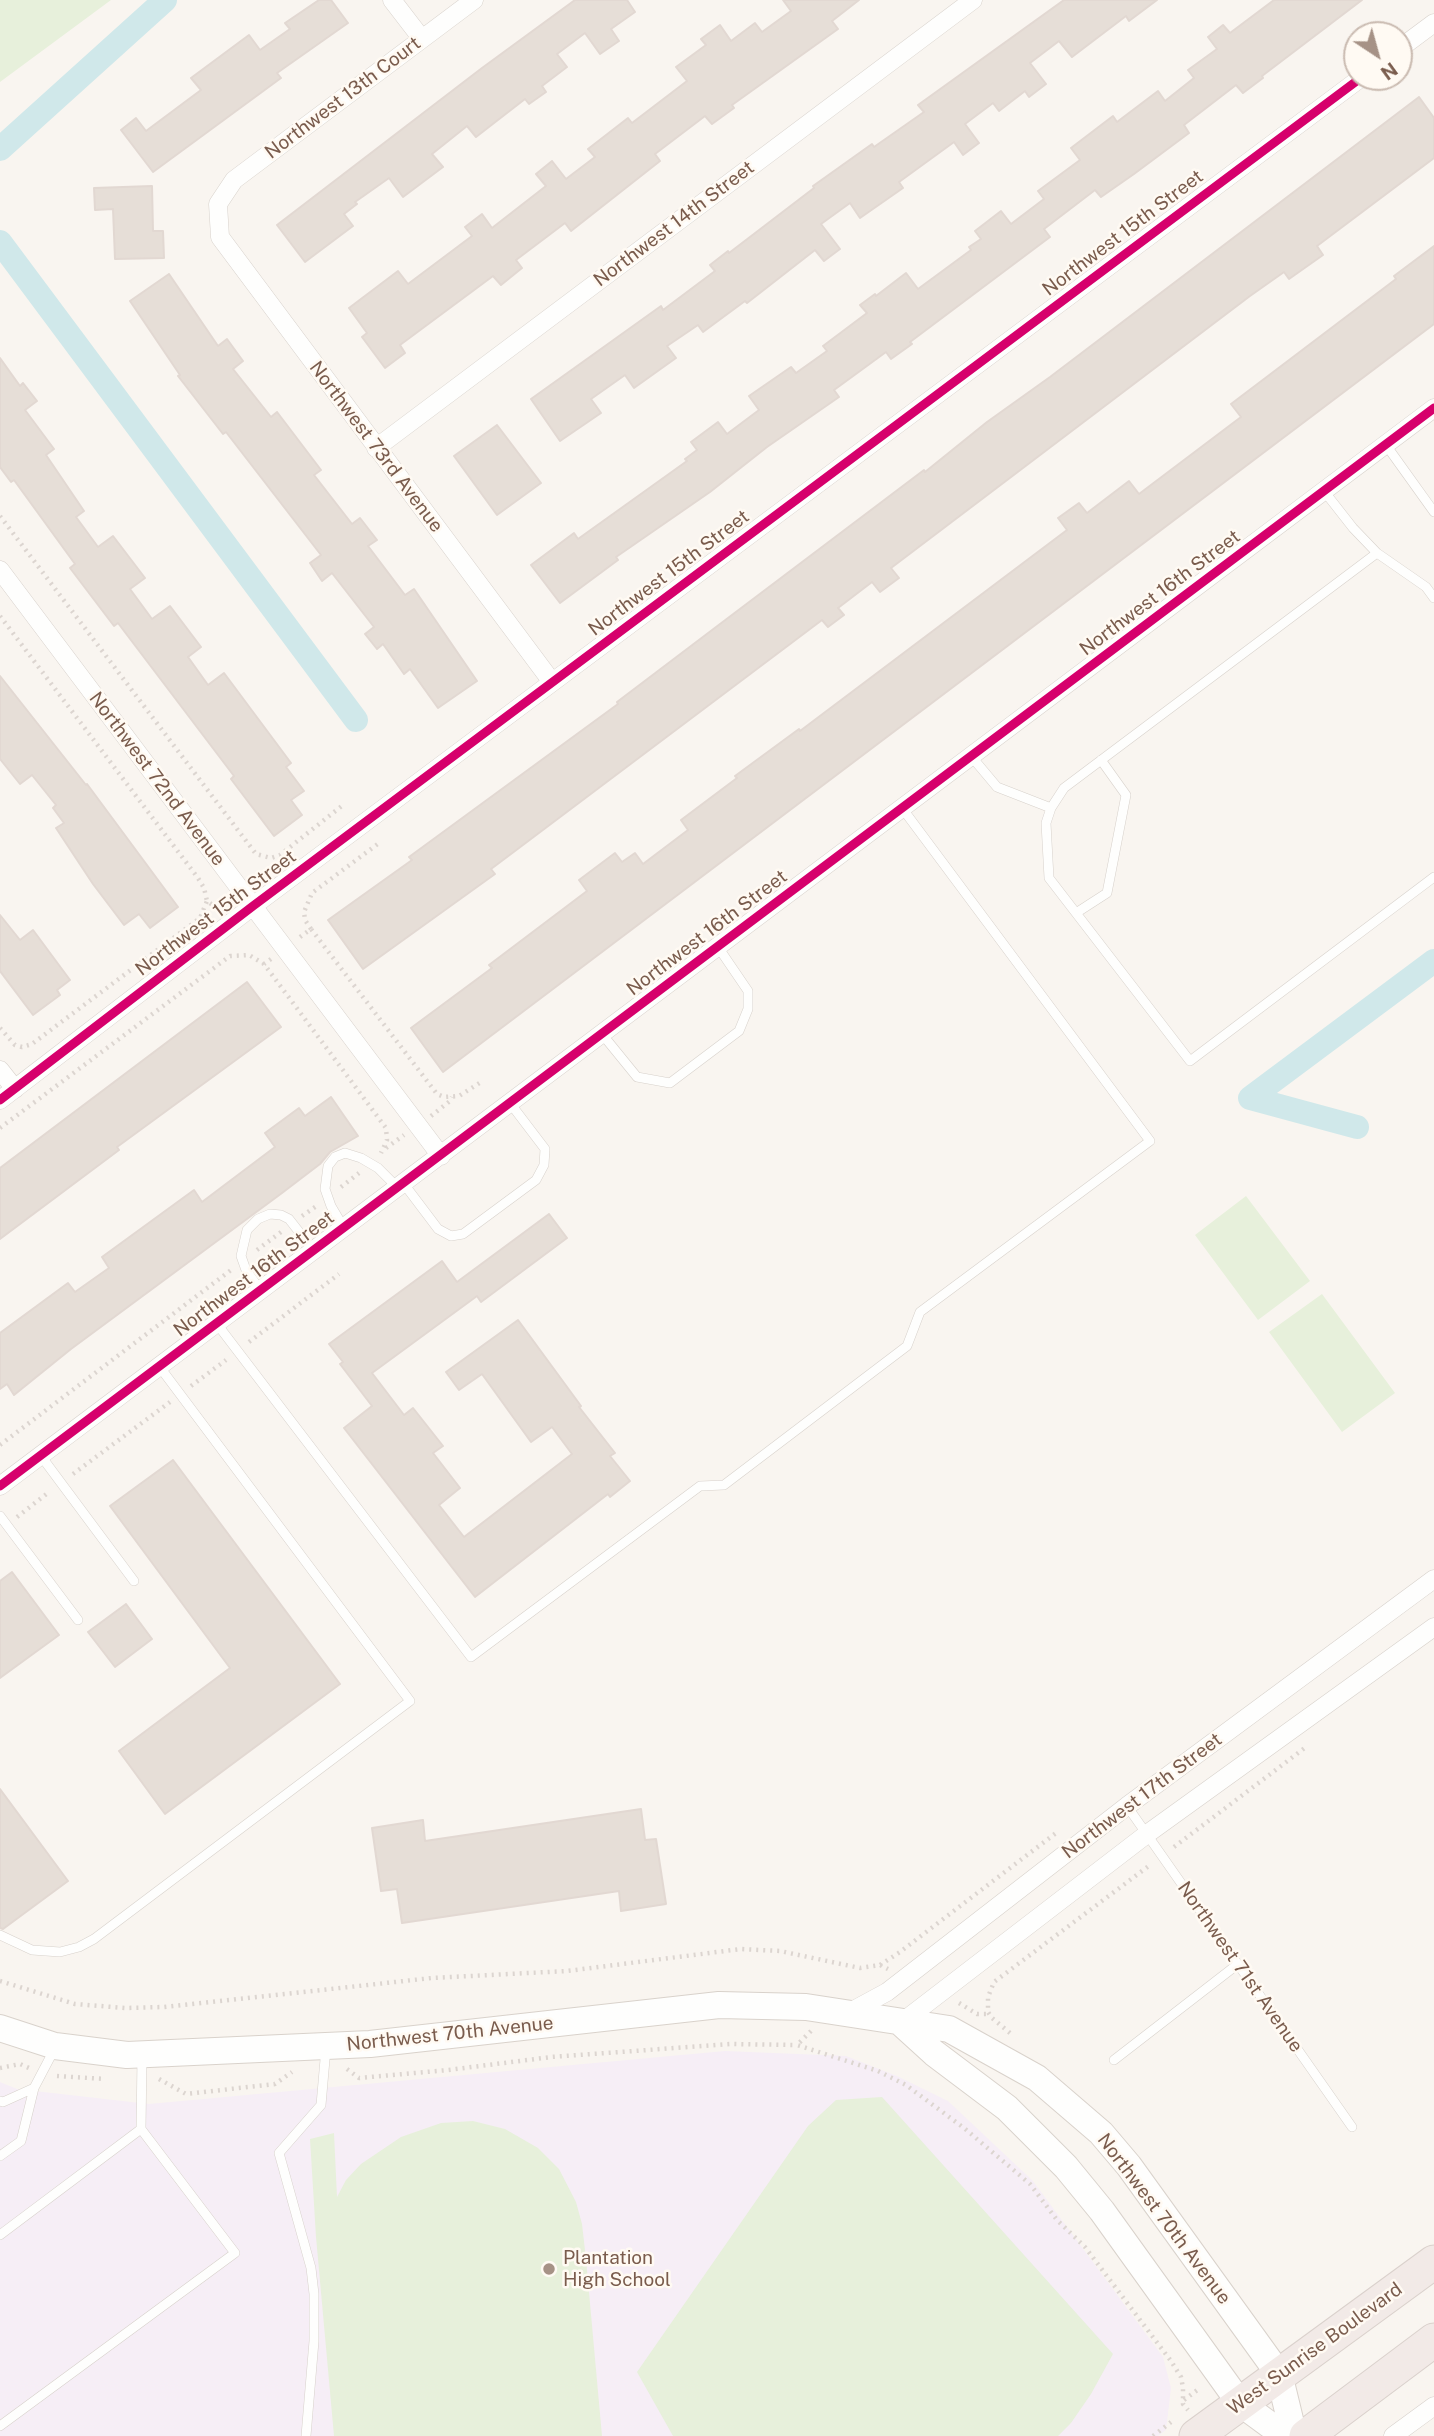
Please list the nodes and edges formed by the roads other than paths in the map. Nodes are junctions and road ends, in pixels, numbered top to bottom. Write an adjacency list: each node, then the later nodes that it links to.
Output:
1 (391, 0): 5 (street)
2 (474, 0): 5 (street, Northwest 13th Court)
3 (973, 0): 11 (street, Northwest 14th Street)
4 (1434, 23): 6 (street)
5 (422, 39): 8 (street, Northwest 13th Court)
6 (1413, 39)
7 (1343, 91): 17 (street, Northwest 15th Street)
8 (218, 204): 11 (street, Northwest 73rd Avenue)
9 (1434, 408): 10 (street, Northwest 16th Street)
10 (1386, 445): 12 (street, Northwest 16th Street); 13 (lane)
11 (376, 448): 17 (street, Northwest 73rd Avenue)
12 (1324, 491): 14 (lane); 18 (street, Northwest 16th Street)
13 (1434, 512)
14 (1377, 553): 16 (lane); 19 (lane)
15 (0, 570): 23 (street, Northwest 72nd Avenue)
16 (1434, 598)
17 (552, 682): 23 (street, Northwest 15th Street)
18 (971, 756): 20 (street, Northwest 16th Street); 21 (lane)
19 (1101, 760): 21 (lane); 24 (lane)
20 (902, 808): 25 (street, Northwest 16th Street); 35 (lane)
21 (1051, 808): 24 (lane)
22 (1434, 877): 24 (lane)
23 (253, 906): 28 (street, Northwest 15th Street); 30 (street, Northwest 72nd Avenue)
24 (1076, 913)
25 (718, 947): 26 (street, Northwest 16th Street); 26 (lane)
26 (603, 1034): 29 (street, Northwest 16th Street)
27 (0, 1070): 28 (street)
28 (7, 1095)
29 (510, 1103): 30 (street, Northwest 16th Street); 31 (lane)
30 (441, 1156): 31 (street, Northwest 16th Street)
31 (401, 1186): 32 (street, Northwest 16th Street); 32 (lane)
32 (344, 1228): 33 (street, Northwest 16th Street)
33 (314, 1251): 34 (street, Northwest 16th Street); 34 (lane)
34 (261, 1291): 35 (street, Northwest 16th Street)
35 (217, 1324): 36 (street, Northwest 16th Street)
36 (159, 1366): 37 (street, Northwest 16th Street); 46 (lane)
37 (41, 1456): 38 (street, Northwest 16th Street); 41 (lane)
38 (0, 1486)
39 (0, 1516): 42 (lane)
40 (1434, 1579): 44 (street, Northwest 17th Street)
41 (134, 1581)
42 (78, 1620)
43 (1434, 1627): 45 (street, Northwest 17th Street)
44 (1128, 1806): 45 (lane, Northwest 71st Avenue); 48 (street, Northwest 17th Street)
45 (1147, 1834): 47 (lane, Northwest 71st Avenue); 49 (street, Northwest 17th Street)
46 (0, 1935)
47 (1238, 1965): 54 (lane); 57 (lane, Northwest 71st Avenue)
48 (841, 2011): 49 (street, Northwest 70th Avenue); 52 (street, Northwest 70th Avenue)
49 (901, 2023): 63 (street, Northwest 70th Avenue); 64 (street)
50 (0, 2028): 51 (street, Northwest 70th Avenue)
51 (55, 2046): 53 (street, Northwest 70th Avenue); 55 (lane)
52 (326, 2047): 53 (street, Northwest 70th Avenue); 68 (lane)
53 (142, 2055): 58 (lane)
54 (1114, 2060)
55 (34, 2088): 56 (lane); 59 (lane)
56 (0, 2101)
57 (1352, 2127)
58 (141, 2129): 60 (lane); 66 (lane)
59 (0, 2156)
60 (0, 2235)
61 (1434, 2262): 63 (highway, West Sunrise Boulevard)
62 (1434, 2340): 71 (highway)
63 (1279, 2374): 64 (highway, West Sunrise Boulevard); 70 (street, Northwest 70th Avenue)
64 (1240, 2403): 67 (highway, West Sunrise Boulevard); 69 (street)
65 (1434, 2406): 72 (street)
66 (0, 2426)
67 (1199, 2433)
68 (306, 2436)
69 (1285, 2436)
70 (1294, 2436)
71 (1306, 2436)
72 (1393, 2436)

